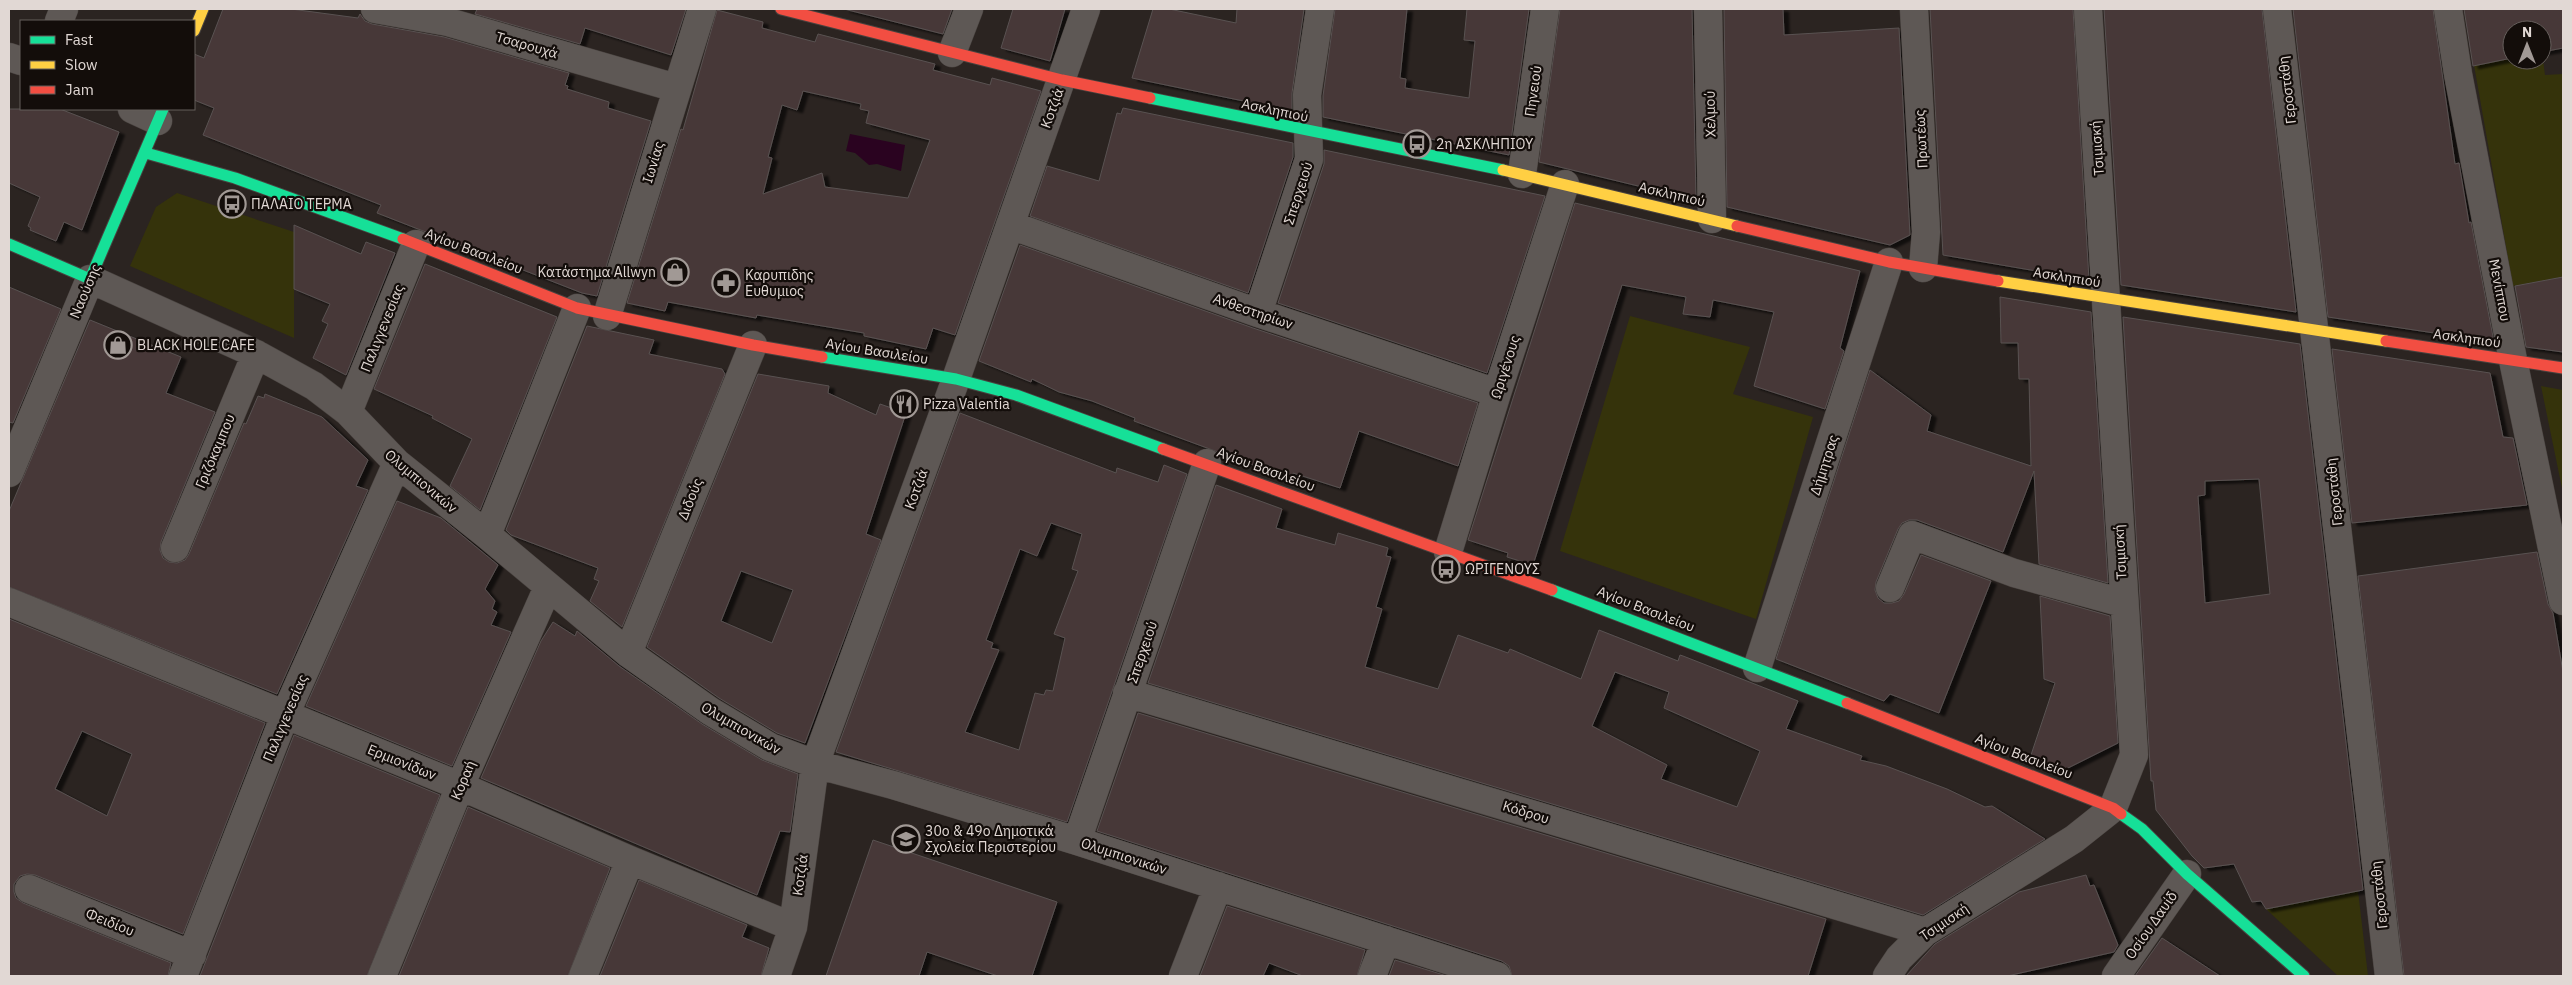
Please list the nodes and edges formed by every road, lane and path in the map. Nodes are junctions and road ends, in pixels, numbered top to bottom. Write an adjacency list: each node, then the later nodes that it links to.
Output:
1 (203, 9): 14 (street)
2 (376, 9): 17 (street, Τσαρουχά)
3 (702, 9): 17 (street, Ιωνίας)
4 (968, 9): 15 (street)
5 (1086, 9): 16 (street, Κοτζιά)
6 (1320, 9): 20 (street, Σπερχειού)
7 (1545, 9): 22 (street, Πηνειού)
8 (1708, 9): 24 (street, Χελμού)
9 (1914, 9): 29 (street, Πρωτέως)
10 (2088, 9): 31 (street, Τσιμισκή)
11 (2277, 9): 35 (street, Γεροστάθη)
12 (2448, 9): 38 (street, Μενίππου)
13 (799, 11): 15 (street, Ασκληπιού)
14 (195, 29)
15 (952, 53): 16 (street, Ασκληπιού)
16 (1062, 80): 20 (street, Ασκληπιού); 25 (street, Κοτζιά)
17 (676, 88): 34 (street, Ιωνίας)
18 (137, 110): 19 (street)
19 (160, 115): 21 (street, Ναούσης)
20 (1310, 133): 22 (street, Ασκληπιού); 33 (street, Σπερχειού)
21 (146, 153): 27 (street, Αγίου Βασιλείου); 30 (street, Ναούσης)
22 (1522, 174): 23 (street, Ασκληπιού)
23 (1565, 184): 24 (street, Ασκληπιού); 41 (street, Ωριγένους)
24 (1712, 219): 28 (street, Ασκληπιού)
25 (1010, 225): 33 (street, Ανθεστηρίων); 40 (street, Κοτζιά)
26 (9, 244): 30 (street)
27 (416, 244): 32 (street, Αγίου Βασιλείου); 42 (street, Παλιγγενεσίας)
28 (1889, 262): 29 (street, Ασκληπιού); 55 (street, Δήμητρας)
29 (1923, 268): 31 (street, Ασκληπιού)
30 (90, 279): 37 (street, Ολυμπιονικών); 45 (street, Ναούσης)
31 (2107, 299): 35 (street, Ασκληπιού); 53 (street, Τσιμισκή)
32 (577, 308): 34 (street, Αγίου Βασιλείου); 46 (street)
33 (1258, 313): 41 (street, Ανθεστηρίων)
34 (607, 316): 36 (street, Αγίου Βασιλείου)
35 (2315, 331): 38 (street, Ασκληπιού); 79 (street, Γεροστάθη)
36 (753, 346): 40 (street, Αγίου Βασιλείου); 54 (street, Διδούς)
37 (256, 354): 42 (street, Ολυμπιονικών); 47 (street, Γριζόκαμπου)
38 (2513, 360): 39 (street, Ασκληπιού); 51 (street, Μενίππου)
39 (2563, 368)
40 (956, 380): 44 (street, Αγίου Βασιλείου); 58 (street, Κοτζιά)
41 (1497, 393): 48 (street, Ωριγένους)
42 (348, 412): 43 (street, Ολυμπιονικών)
43 (397, 464): 46 (street, Ολυμπιονικών); 57 (street, Παλιγγενεσίας)
44 (1207, 464): 48 (street, Αγίου Βασιλείου); 56 (street, Σπερχειού)
45 (9, 473)
46 (487, 535): 49 (street, Ολυμπιονικών)
47 (175, 548)
48 (1448, 552): 55 (street, Αγίου Βασιλείου)
49 (548, 587): 54 (street, Ολυμπιονικών); 59 (street, Κοραή)
50 (1890, 588): 53 (street)
51 (2563, 601)
52 (9, 602): 57 (street, Ερμιονίδων)
53 (2123, 603): 60 (street, Τσιμισκή)
54 (628, 653): 58 (street, Ολυμπιονικών)
55 (1757, 668): 60 (street, Αγίου Βασιλείου)
56 (1127, 693): 61 (street, Σπερχειού); 67 (street, Κόδρου)
57 (285, 715): 59 (street, Ερμιονίδων); 69 (street, Παλιγγενεσίας)
58 (815, 764): 61 (street, Ολυμπιονικών); 66 (street, Κοτζιά)
59 (460, 786): 62 (street, Ερμιονίδων); 70 (street, Κοραή)
60 (2113, 808): 63 (street, Αγίου Βασιλείου); 67 (street, Τσιμισκή)
61 (1077, 841): 64 (street, Ολυμπιονικών)
62 (630, 860): 66 (street, Ερμιονίδων); 71 (street)
63 (2187, 874): 77 (street, Οσίου Δαυίδ); 78 (street, Αγίου Βασιλείου)
64 (1218, 886): 68 (street, Ολυμπιονικών); 73 (street)
65 (29, 889): 69 (street, Φειδίου)
66 (793, 927): 72 (street, Κοτζιά)
67 (1925, 932): 76 (street, Τσιμισκή)
68 (1386, 940): 74 (street); 75 (street, Ολυμπιονικών)
69 (187, 966)
70 (382, 976)
71 (583, 976)
72 (776, 976)
73 (1183, 976)
74 (1372, 976)
75 (1497, 976)
76 (1887, 976)
77 (2116, 976)
78 (2304, 976)
79 (2388, 976)

